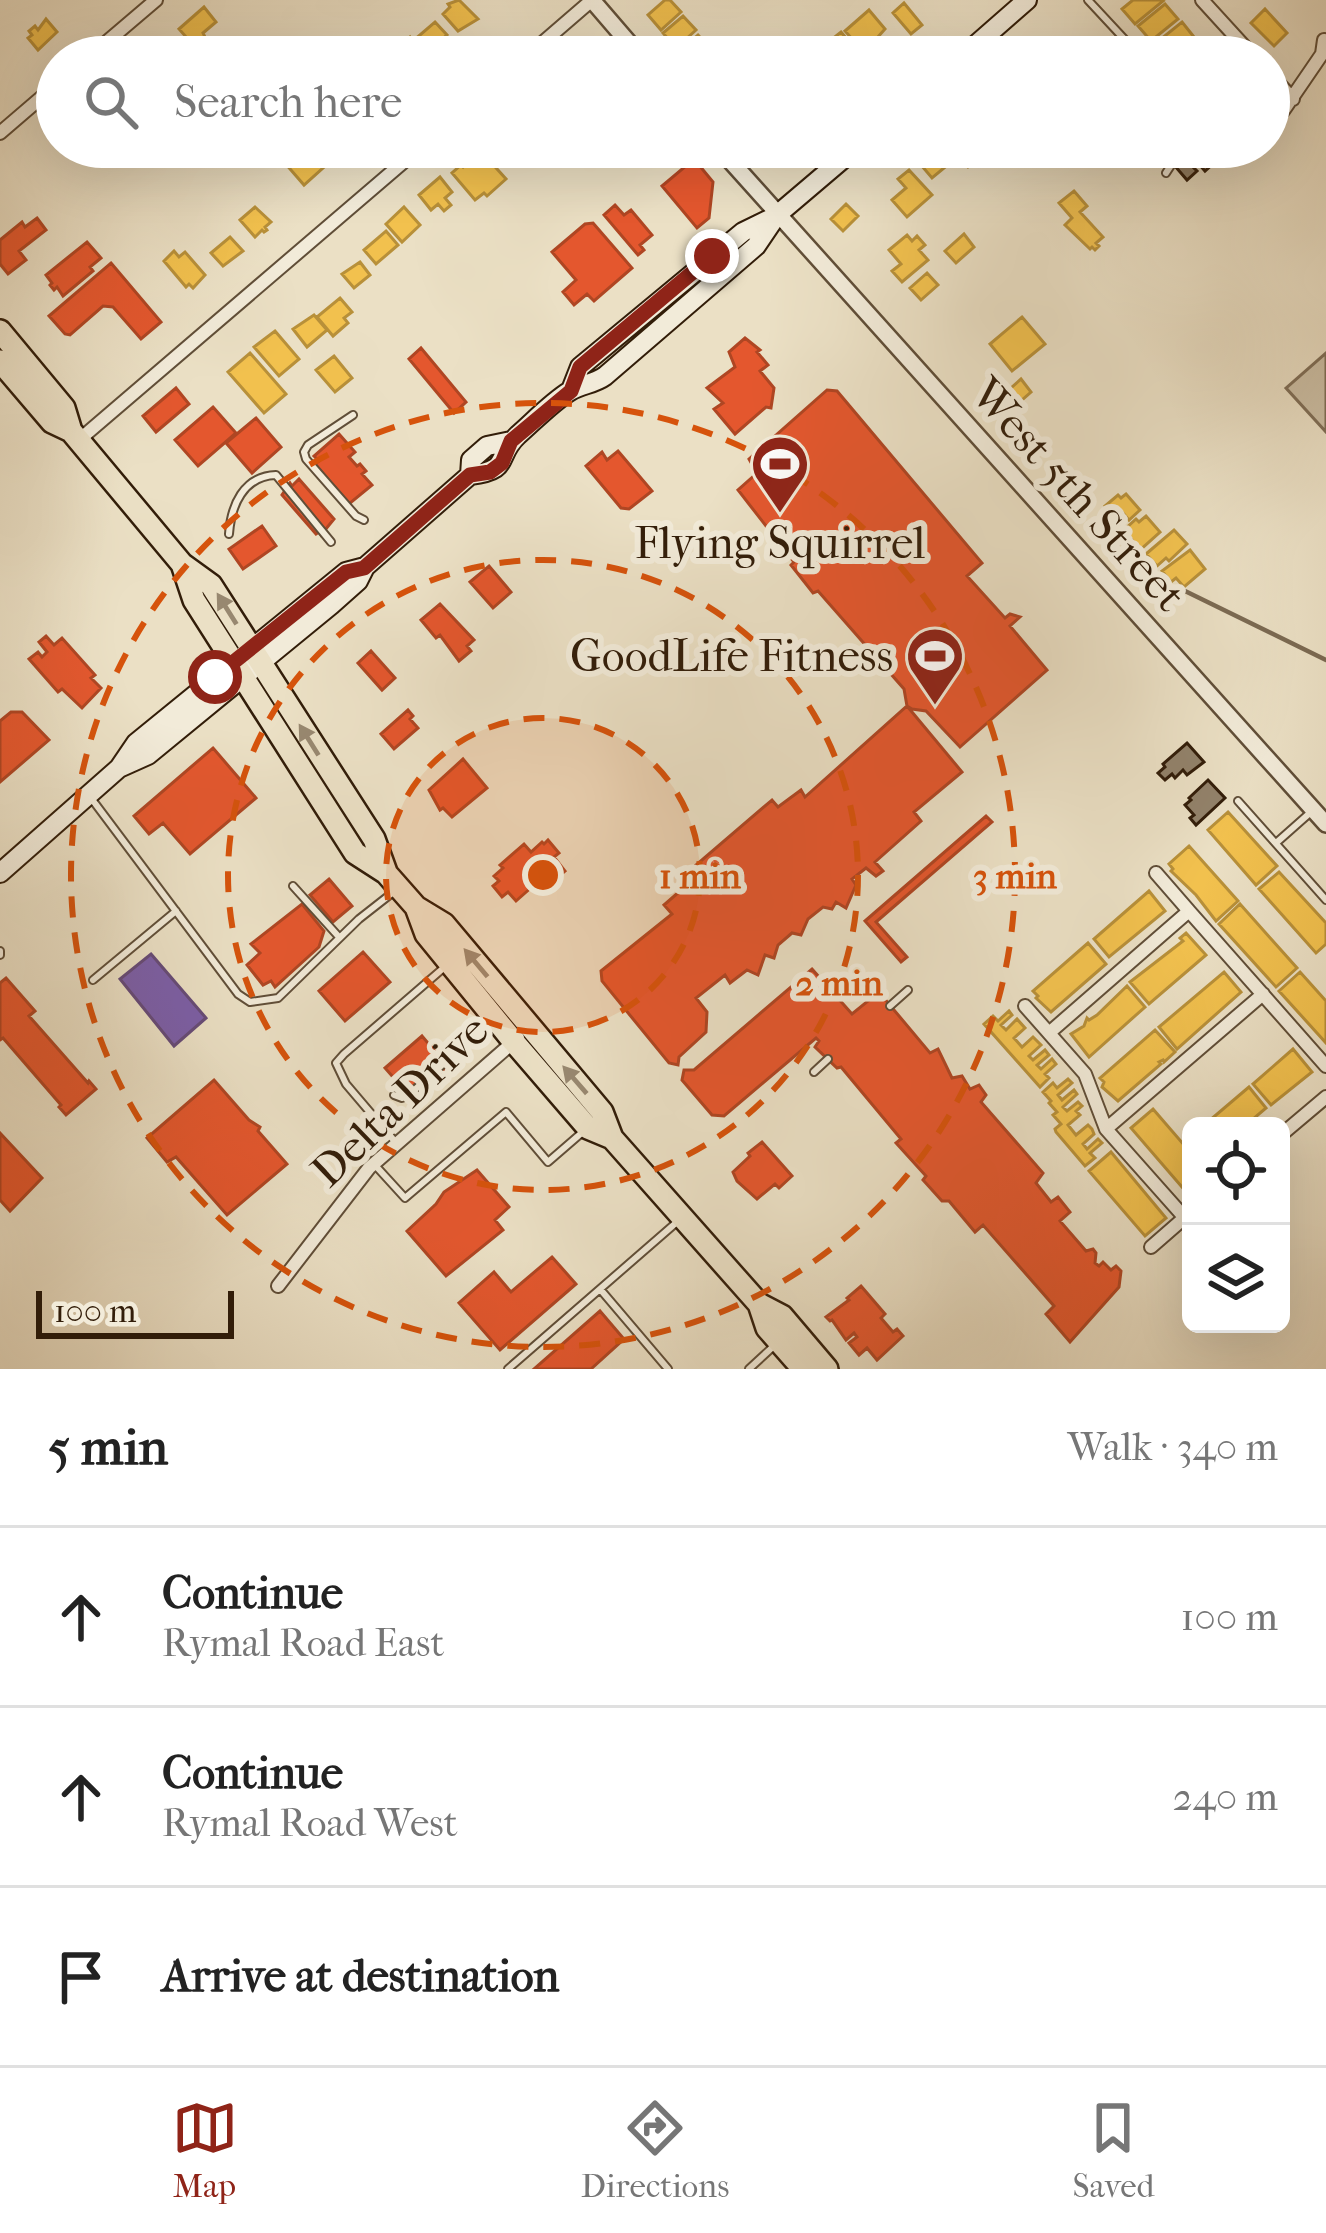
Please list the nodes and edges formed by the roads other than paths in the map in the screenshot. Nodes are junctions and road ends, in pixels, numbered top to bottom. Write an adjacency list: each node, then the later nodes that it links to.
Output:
1 (156, 0): 6 (street)
2 (592, 0): 7 (street); 8 (street)
3 (1027, 0): 9 (main road)
4 (1088, 0): 10 (lane)
5 (1202, 0): 11 (street)
6 (114, 36)
7 (550, 36)
8 (623, 36)
9 (986, 36)
10 (1121, 36)
11 (1235, 36)
12 (1324, 40): 14 (street)
13 (1290, 96): 14 (street)
14 (1293, 99): 16 (street)
15 (36, 102): 17 (street)
16 (1290, 102)
17 (0, 133)
18 (396, 168): 27 (street)
19 (736, 168): 23 (street, West 5th Street)
20 (832, 168): 23 (main road)
21 (1169, 168): 22 (lane)
22 (1166, 173)
23 (776, 215): 31 (main road); 34 (street, West 5th Street)
24 (0, 331): 27 (main road)
25 (0, 361): 27 (main road)
26 (353, 415): 28 (lane)
27 (75, 436): 31 (main road)
28 (364, 520)
29 (230, 534): 30 (lane)
30 (332, 542)
31 (247, 662): 32 (main road); 39 (main road)
32 (89, 795): 37 (main road); 43 (lane)
33 (1238, 800): 36 (lane)
34 (1314, 810): 35 (street, West 5th Street); 36 (lane)
35 (1326, 824)
36 (1276, 843): 41 (lane)
37 (0, 873)
38 (1156, 873): 44 (street)
39 (392, 880): 42 (main road); 45 (lane)
40 (293, 886): 45 (lane)
41 (1326, 900)
42 (416, 907): 46 (main road); 53 (main road, one-way to 42)
43 (176, 911): 45 (lane); 47 (lane)
44 (1189, 911): 49 (street); 52 (street)
45 (339, 938)
46 (449, 963): 53 (main road); 64 (lane)
47 (93, 980)
48 (908, 990): 50 (lane)
49 (1262, 994): 56 (street); 62 (street)
50 (890, 1006)
51 (1025, 1006): 52 (street)
52 (1048, 1033): 62 (street)
53 (522, 1034): 60 (main road); 63 (main road, one-way to 53); 64 (street, Delta Drive)
54 (454, 1054): 58 (lane)
55 (828, 1060): 57 (lane)
56 (1326, 1066)
57 (814, 1072)
58 (394, 1095)
59 (1326, 1096): 61 (street)
60 (588, 1127): 63 (main road); 65 (lane)
61 (1290, 1127)
62 (1106, 1129): 66 (street)
63 (612, 1138): 67 (main road)
64 (397, 1144): 65 (street, Delta Drive)
65 (374, 1164): 70 (street, Delta Drive)
66 (1182, 1209)
67 (682, 1217): 71 (lane); 72 (main road)
68 (1182, 1220): 69 (street)
69 (1151, 1247)
70 (278, 1286)
71 (600, 1289): 74 (lane); 75 (lane)
72 (759, 1304): 73 (main road); 78 (main road)
73 (779, 1342): 76 (lane); 77 (main road)
74 (508, 1369)
75 (668, 1369)
76 (749, 1369)
77 (802, 1369)
78 (827, 1369)

